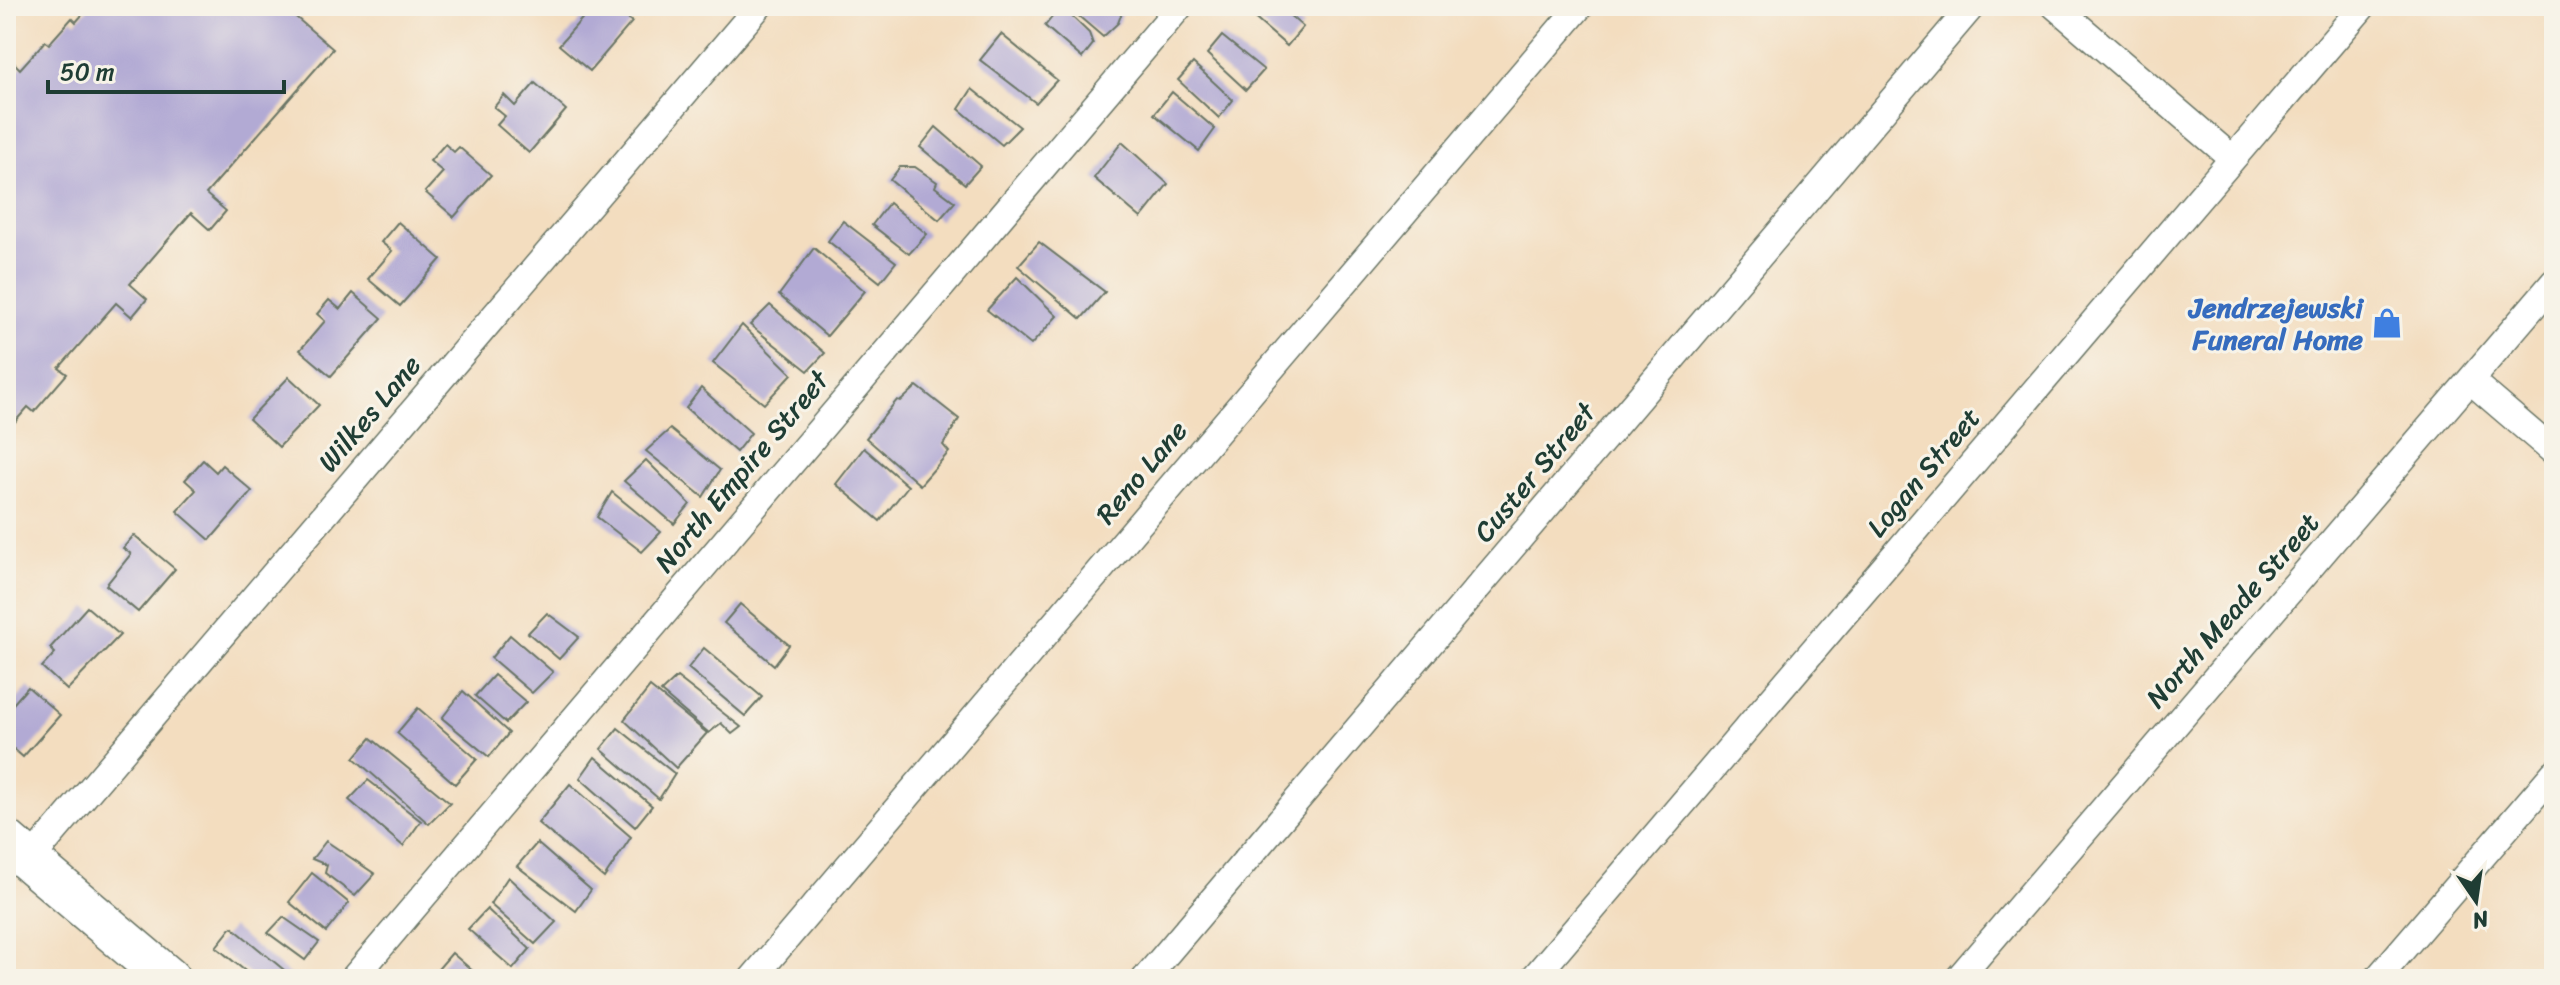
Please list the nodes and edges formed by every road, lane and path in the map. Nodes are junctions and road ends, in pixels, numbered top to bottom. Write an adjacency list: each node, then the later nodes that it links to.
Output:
1 (759, 6): 12 (street, Wilkes Lane)
2 (1180, 6): 14 (street, North Empire Street)
3 (1580, 6): 15 (street, Reno Lane)
4 (1972, 6): 16 (street, Custer Street)
5 (2055, 6): 7 (street)
6 (2363, 6): 7 (street, Logan Street)
7 (2232, 158): 17 (street, Logan Street)
8 (2554, 282): 9 (street, North Meade Street)
9 (2471, 381): 10 (street); 18 (street, North Meade Street)
10 (2554, 452)
11 (2554, 773): 19 (street)
12 (18, 851): 13 (main road)
13 (169, 979)
14 (353, 979)
15 (752, 979)
16 (1145, 979)
17 (1533, 979)
18 (1958, 979)
19 (2377, 979)

